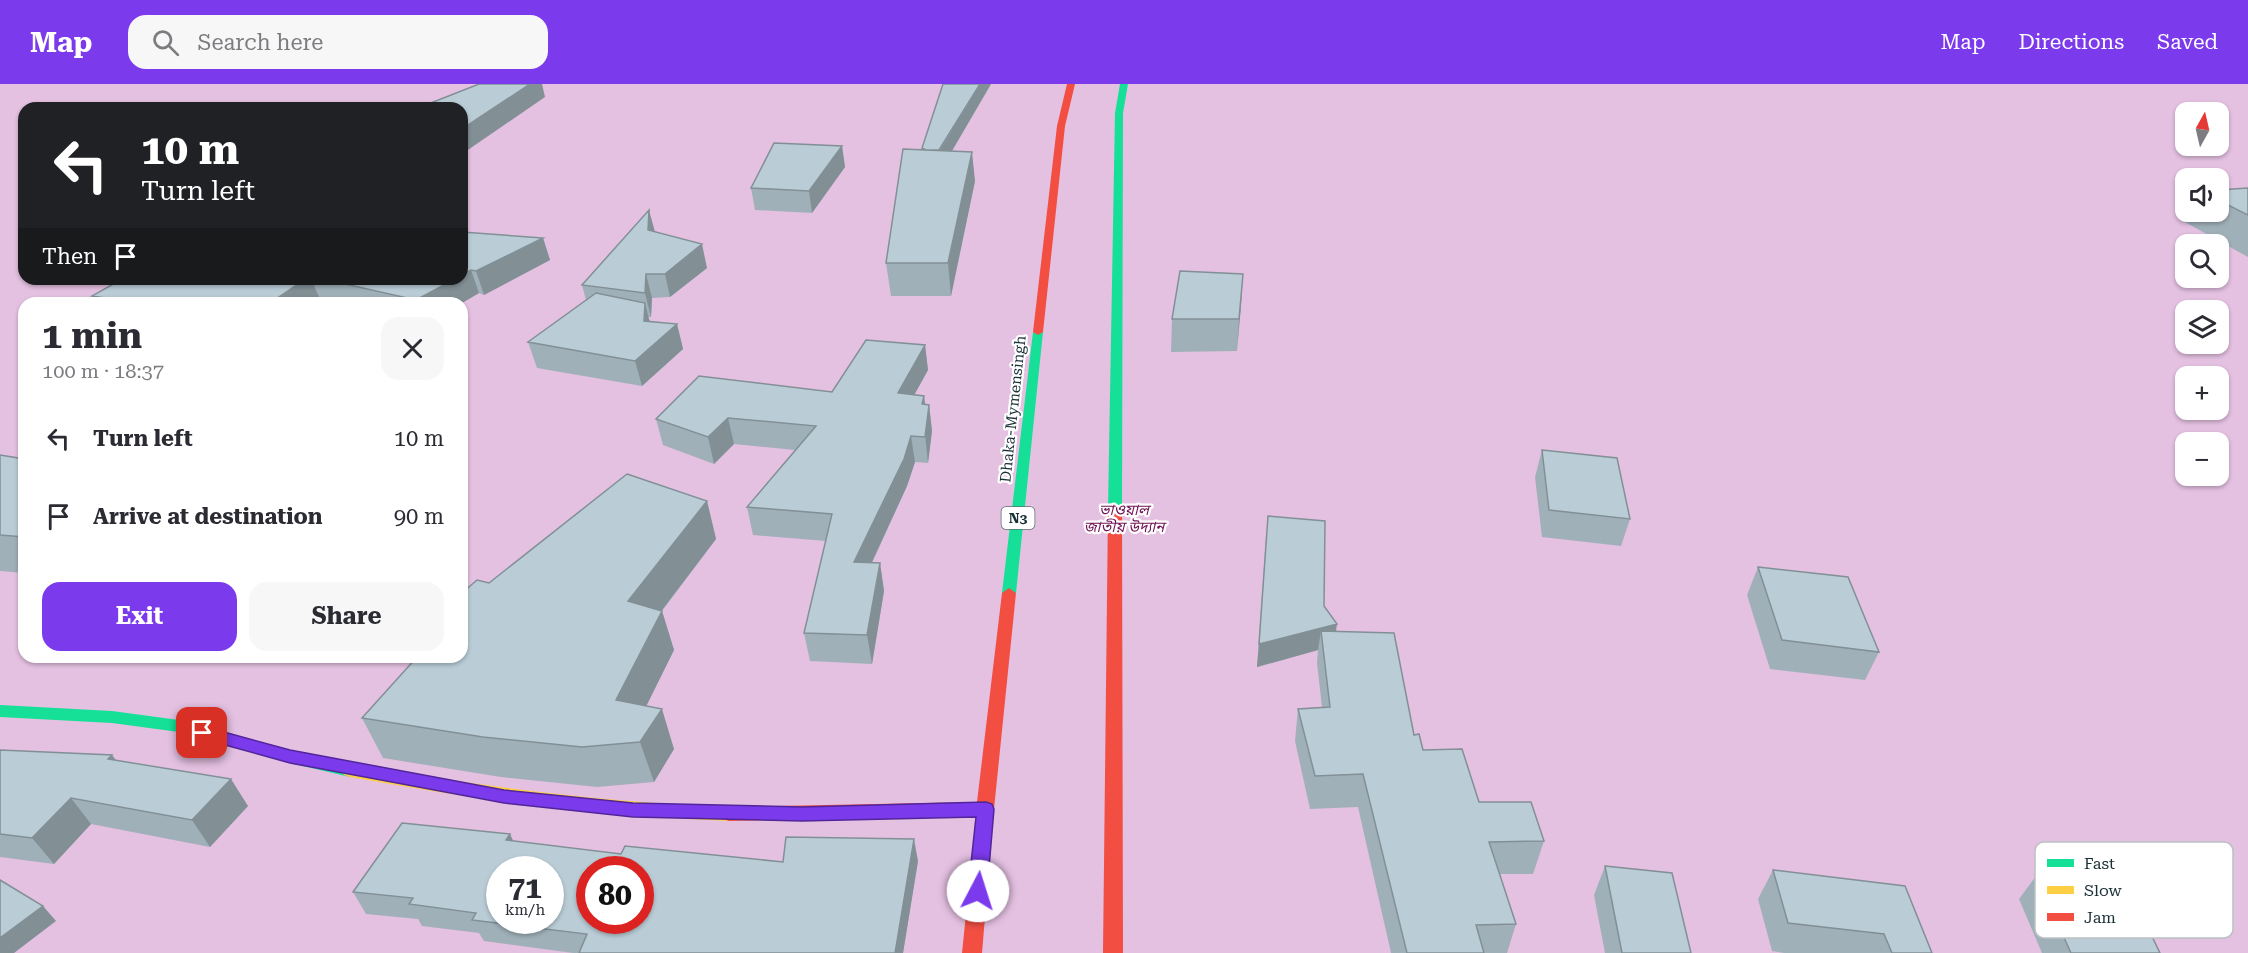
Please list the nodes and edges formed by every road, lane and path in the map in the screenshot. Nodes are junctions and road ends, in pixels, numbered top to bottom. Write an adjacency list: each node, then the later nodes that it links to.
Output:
1 (1071, 84): 4 (main road, Dhaka-Mymensingh / N3)
2 (1124, 84): 6 (main road)
3 (0, 711): 4 (main road)
4 (986, 809): 5 (main road, Dhaka-Mymensingh / N3)
5 (972, 953)
6 (1113, 953)

